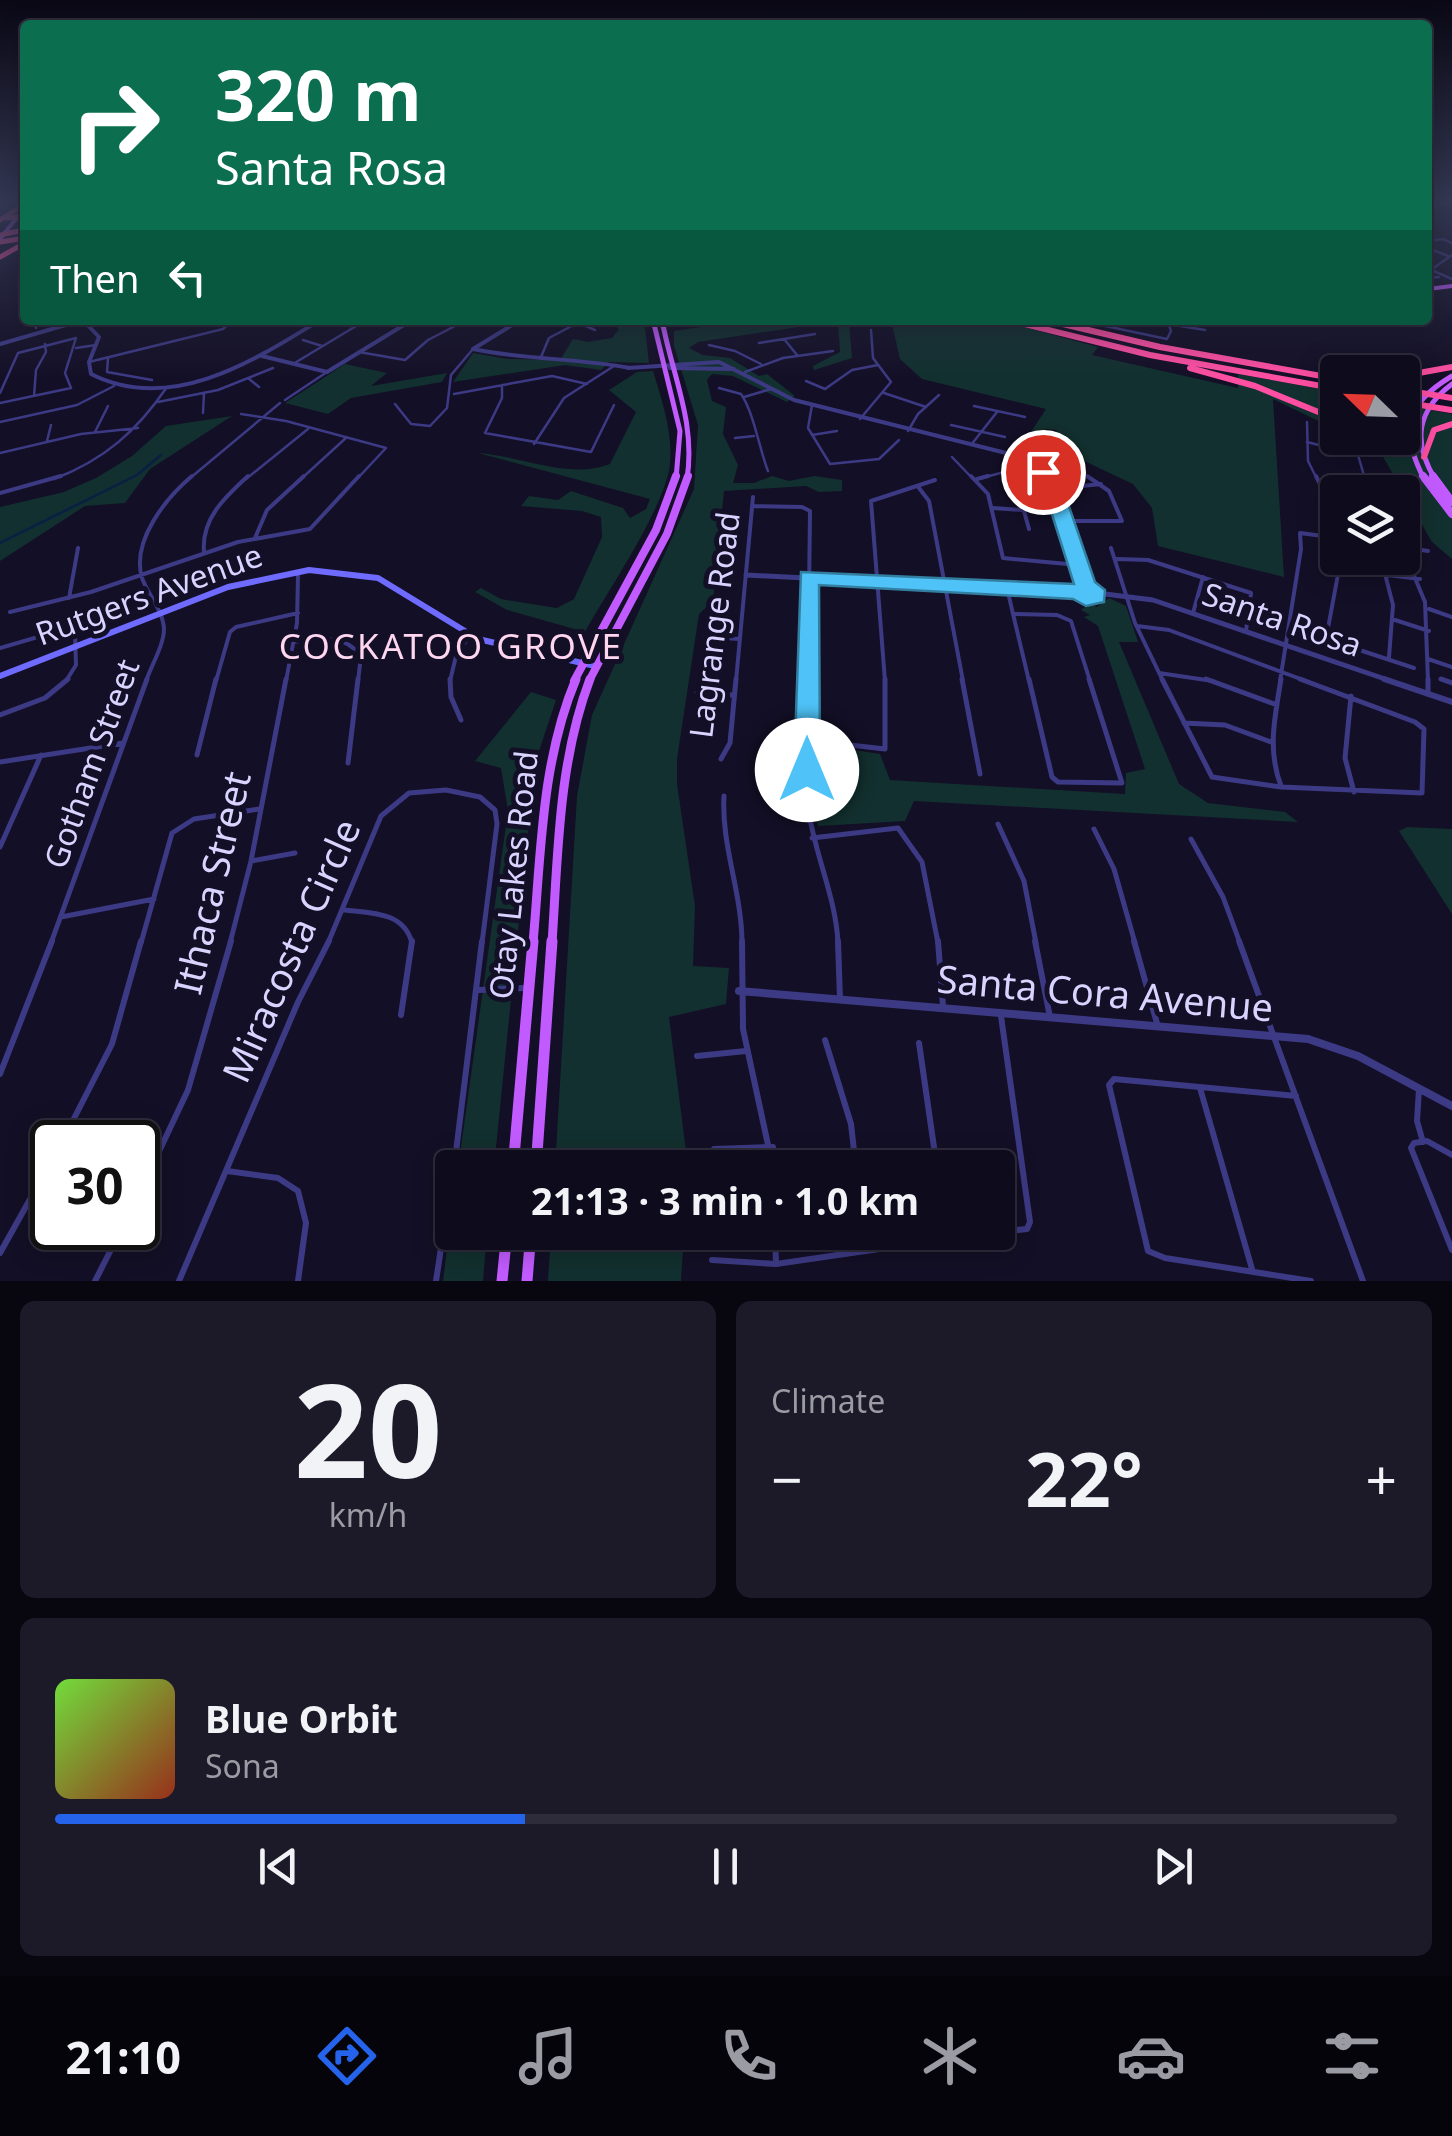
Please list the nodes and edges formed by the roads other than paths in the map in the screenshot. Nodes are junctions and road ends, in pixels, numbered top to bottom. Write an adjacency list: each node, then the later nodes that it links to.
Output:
1 (1440, 277): 2 (street)
2 (1432, 282)
3 (34, 325): 24 (street)
4 (70, 325): 33 (street)
5 (88, 325): 35 (street)
6 (227, 325): 45 (street)
7 (312, 325): 43 (street)
8 (344, 325): 23 (street)
9 (357, 325): 23 (street)
10 (404, 325): 41 (street)
11 (512, 325): 39 (street)
12 (574, 325): 44 (street)
13 (587, 325): 25 (street)
14 (654, 325): 52 (main road, Otay Lakes Road)
15 (663, 325): 51 (main road, Otay Lakes Road)
16 (1027, 325): 32 (highway)
17 (1067, 325): 57 (highway)
18 (1098, 325): 22 (street)
19 (1168, 325): 22 (street)
20 (1178, 325): 27 (street)
21 (455, 326): 41 (street)
22 (1102, 326)
23 (354, 327): 37 (street)
24 (36, 328)
25 (595, 330)
26 (871, 330): 49 (street)
27 (1204, 330)
28 (816, 334): 29 (street)
29 (784, 339): 31 (street); 42 (street)
30 (303, 340): 37 (street)
31 (758, 343)
32 (1095, 343): 71 (highway); 92 (highway)
33 (0, 344)
34 (44, 344): 38 (street); 75 (street); 79 (street)
35 (96, 344): 38 (street); 46 (street)
36 (710, 345): 48 (street)
37 (322, 346): 47 (street)
38 (75, 348): 79 (street)
39 (473, 349): 44 (street); 77 (street)
40 (833, 351): 42 (street)
41 (358, 352): 55 (street)
42 (797, 355): 48 (street)
43 (260, 356): 47 (street); 68 (street)
44 (541, 357): 50 (street)
45 (108, 358): 46 (street); 61 (street)
46 (89, 362): 66 (street)
47 (293, 364): 55 (street)
48 (761, 364): 56 (street)
49 (878, 365): 72 (street); 73 (street)
50 (614, 366): 52 (street); 64 (street)
51 (671, 366): 52 (street); 56 (street); 159 (main road, Otay Lakes Road)
52 (661, 367): 148 (main road, Otay Lakes Road)
53 (1452, 367): 58 (highway)
54 (273, 368): 60 (street)
55 (327, 372): 97 (street)
56 (745, 372): 70 (street)
57 (1320, 373)
58 (1420, 373)
59 (1452, 376): 82 (main road)
60 (248, 378): 67 (street); 76 (street)
61 (152, 380)
62 (806, 382): 72 (street)
63 (502, 384): 64 (street); 77 (street); 122 (street)
64 (587, 384): 122 (street)
65 (1452, 384): 101 (main road)
66 (114, 386): 68 (street); 100 (street)
67 (259, 387)
68 (166, 388): 83 (street)
69 (719, 388): 80 (street)
70 (771, 388): 80 (street); 87 (street)
71 (1320, 388)
72 (825, 389)
73 (884, 393): 91 (street); 99 (street)
74 (1420, 393): 81 (highway, bridge)
75 (0, 394)
76 (204, 394): 83 (street); 95 (street)
77 (453, 394): 85 (street)
78 (939, 395): 91 (street)
79 (34, 397): 84 (street)
80 (744, 397): 115 (street)
81 (1452, 398)
82 (1420, 399)
83 (158, 402): 107 (street)
84 (0, 403)
85 (395, 404)
86 (614, 405): 122 (street)
87 (812, 405): 99 (street); 113 (street)
88 (1420, 405): 93 (highway, bridge)
89 (108, 406): 112 (street)
90 (974, 406): 94 (street)
91 (926, 407): 110 (street)
92 (1320, 410)
93 (1451, 410)
94 (998, 412): 98 (street); 111 (street)
95 (203, 413)
96 (241, 414): 97 (street)
97 (262, 417): 108 (street); 161 (street)
98 (1025, 417)
99 (860, 418): 110 (street)
100 (8, 419): 102 (street)
101 (1420, 419)
102 (0, 422)
103 (1308, 422): 121 (street)
104 (1452, 424): 128 (highway)
105 (951, 425): 111 (street)
106 (50, 426): 119 (street)
107 (139, 428): 112 (street); 138 (street)
108 (310, 428): 114 (street); 155 (street)
109 (837, 431): 113 (street)
110 (908, 431): 123 (street)
111 (980, 431): 116 (street); 123 (street)
112 (95, 432): 119 (street)
113 (812, 435): 118 (street)
114 (348, 436): 150 (street); 150 (street)
115 (754, 436): 117 (street); 130 (street)
116 (1005, 437)
117 (735, 438)
118 (899, 440)
119 (48, 441): 125 (street)
120 (1420, 441): 128 (main road)
121 (1306, 442): 131 (street); 135 (street)
122 (534, 444)
123 (971, 445): 129 (street)
124 (1048, 450): 134 (street)
125 (1, 453)
126 (1413, 455): 145 (main road)
127 (952, 457): 132 (street)
128 (1424, 457): 141 (main road)
129 (1024, 460): 132 (street); 137 (street)
130 (768, 470)
131 (1363, 475)
132 (977, 479): 143 (street)
133 (935, 480): 136 (street)
134 (1101, 484): 137 (street); 146 (street)
135 (1320, 484)
136 (918, 487): 169 (street); 170 (street)
137 (1054, 489): 146 (street)
138 (0, 493)
139 (1019, 494): 144 (street)
140 (752, 497): 142 (street, Lagrange Road)
141 (1452, 502)
142 (752, 506): 160 (street, Lagrange Road); 167 (street)
143 (993, 508): 144 (street); 157 (street)
144 (1024, 510): 147 (street)
145 (1452, 514)
146 (1065, 522): 157 (street)
147 (1030, 529)
148 (650, 536): 159 (main road); 199 (main road, Otay Lakes Road)
149 (1320, 536): 195 (street)
150 (255, 538): 155 (street)
151 (78, 548): 176 (street)
152 (1112, 548): 156 (street)
153 (1420, 549): 154 (street)
154 (1428, 550)
155 (204, 552): 161 (street)
156 (1117, 559): 166 (street); 175 (street)
157 (1078, 565): 171 (street)
158 (299, 571): 179 (main road, Rutgers Avenue); 180 (street, Ithaca Street); 189 (main road, Rutgers Avenue)
159 (644, 572): 200 (main road, Otay Lakes Road)
160 (746, 574): 167 (street); 191 (street, Lagrange Road)
161 (141, 575): 176 (street); 179 (street)
162 (1335, 575): 192 (street)
163 (1386, 575): 184 (street)
164 (1391, 575): 168 (street)
165 (1417, 575): 168 (street)
166 (1203, 577): 181 (street); 186 (street)
167 (808, 578): 169 (street); 217 (street)
168 (1420, 580): 177 (street)
169 (878, 581): 170 (street); 217 (street)
170 (946, 586): 172 (street); 226 (street)
171 (1086, 586): 173 (street); 174 (street)
172 (1007, 588): 173 (street); 182 (street)
173 (1078, 592): 174 (street, Santa Rosa)
174 (1097, 594): 175 (street, Santa Rosa)
175 (1129, 595): 181 (street, Santa Rosa); 185 (street)
176 (69, 598): 178 (street)
177 (1428, 610): 183 (street); 188 (street)
178 (10, 612)
179 (160, 613): 194 (main road, Rutgers Avenue); 218 (street, Gotham Street)
180 (298, 613): 193 (street, Ithaca Street); 221 (street)
181 (1193, 613): 186 (street, Santa Rosa)
182 (1013, 614): 182 (street)
183 (1452, 617)
184 (1394, 620): 188 (street); 198 (street)
185 (1137, 626): 203 (street); 204 (street)
186 (1246, 631): 195 (street, Santa Rosa)
187 (1302, 631): 192 (street)
188 (1429, 631): 197 (street)
189 (470, 635): 199 (main road, Rutgers Avenue); 215 (street)
190 (705, 637): 191 (street)
191 (740, 639): 210 (street, Lagrange Road)
192 (1326, 639): 198 (street)
193 (294, 642): 224 (street); 231 (street, Ithaca Street)
194 (79, 645): 196 (street); 205 (main road, Rutgers Avenue); 214 (street)
195 (1287, 645): 203 (street); 209 (street, Santa Rosa)
196 (0, 648)
197 (1428, 659): 201 (street); 209 (street)
198 (1388, 660): 202 (street)
199 (582, 664): 200 (main road, Rutgers Avenue); 242 (main road, Otay Lakes Road)
200 (596, 666): 269 (main road, Otay Lakes Road)
201 (1452, 667)
202 (1414, 668)
203 (1282, 669): 211 (street); 213 (street)
204 (1159, 673): 213 (street); 216 (street)
205 (0, 676)
206 (1441, 679): 207 (street)
207 (1452, 683)
208 (697, 693): 210 (street)
209 (1428, 694): 212 (street, Santa Rosa)
210 (734, 695): 222 (street, Lagrange Road)
211 (1351, 696): 228 (street); 228 (street)
212 (1451, 701)
213 (1277, 704): 219 (street)
214 (0, 715)
215 (462, 720)
216 (1183, 724): 219 (street); 227 (street)
217 (806, 740): 225 (street)
218 (123, 742): 220 (street); 241 (street, Gotham Street)
219 (1271, 742): 227 (street)
220 (42, 755): 223 (street); 236 (street)
221 (197, 755)
222 (721, 759)
223 (0, 762)
224 (348, 763)
225 (807, 770)
226 (980, 774)
227 (1281, 787): 228 (street)
228 (1354, 792)
229 (724, 796): 244 (street)
230 (808, 807): 234 (street)
231 (259, 808): 238 (street, Ithaca Street); 239 (street)
232 (998, 824): 249 (street)
233 (1094, 829): 250 (street)
234 (812, 838): 245 (street); 246 (street)
235 (1191, 838): 251 (street)
236 (0, 847)
237 (295, 853): 238 (street)
238 (250, 861): 265 (street, Ithaca Street)
239 (154, 899): 241 (street); 262 (street)
240 (346, 910): 243 (street, Miracosta Circle); 247 (street); 273 (street, Miracosta Circle)
241 (61, 917): 256 (street, Gotham Street)
242 (529, 987): 243 (street); 268 (main road, Otay Lakes Road)
243 (479, 990): 267 (street, Miracosta Circle)
244 (739, 991): 245 (street, Santa Cora Avenue); 254 (street)
245 (840, 999): 246 (street, Santa Cora Avenue)
246 (944, 1009): 248 (street, Santa Cora Avenue)
247 (401, 1014)
248 (1001, 1014): 249 (street, Santa Cora Avenue); 275 (street)
249 (1050, 1017): 250 (street, Santa Cora Avenue)
250 (1158, 1027): 251 (street, Santa Cora Avenue)
251 (1274, 1036): 259 (street, Santa Cora Avenue); 260 (street)
252 (825, 1040): 270 (street)
253 (919, 1044): 271 (street)
254 (746, 1051): 255 (street); 264 (street)
255 (697, 1056)
256 (0, 1074)
257 (1114, 1079): 258 (street); 284 (street)
258 (1200, 1088): 260 (street); 288 (street)
259 (1419, 1090): 261 (street, Santa Cora Avenue); 263 (street)
260 (1296, 1096): 296 (street)
261 (1452, 1106)
262 (73, 1120)
263 (1423, 1142): 272 (street); 283 (street)
264 (773, 1147): 266 (street)
265 (160, 1149)
266 (714, 1149)
267 (457, 1150)
268 (514, 1150)
269 (537, 1150)
270 (854, 1150)
271 (934, 1150)
272 (1452, 1155)
273 (226, 1171): 290 (street, Miracosta Circle); 291 (street)
274 (30, 1199): 285 (street)
275 (1026, 1229): 276 (street)
276 (1015, 1230)
277 (111, 1250): 289 (street)
278 (441, 1250): 292 (street)
279 (505, 1250): 293 (main road)
280 (530, 1250): 294 (main road)
281 (776, 1250): 287 (street)
282 (860, 1250): 287 (street)
283 (1452, 1250)
284 (1148, 1251): 288 (street)
285 (0, 1253)
286 (712, 1260): 287 (street)
287 (776, 1264)
288 (1252, 1270): 295 (street)
289 (96, 1281)
290 (179, 1281)
291 (298, 1281)
292 (436, 1281)
293 (502, 1281)
294 (528, 1281)
295 (1311, 1281)
296 (1363, 1281)

